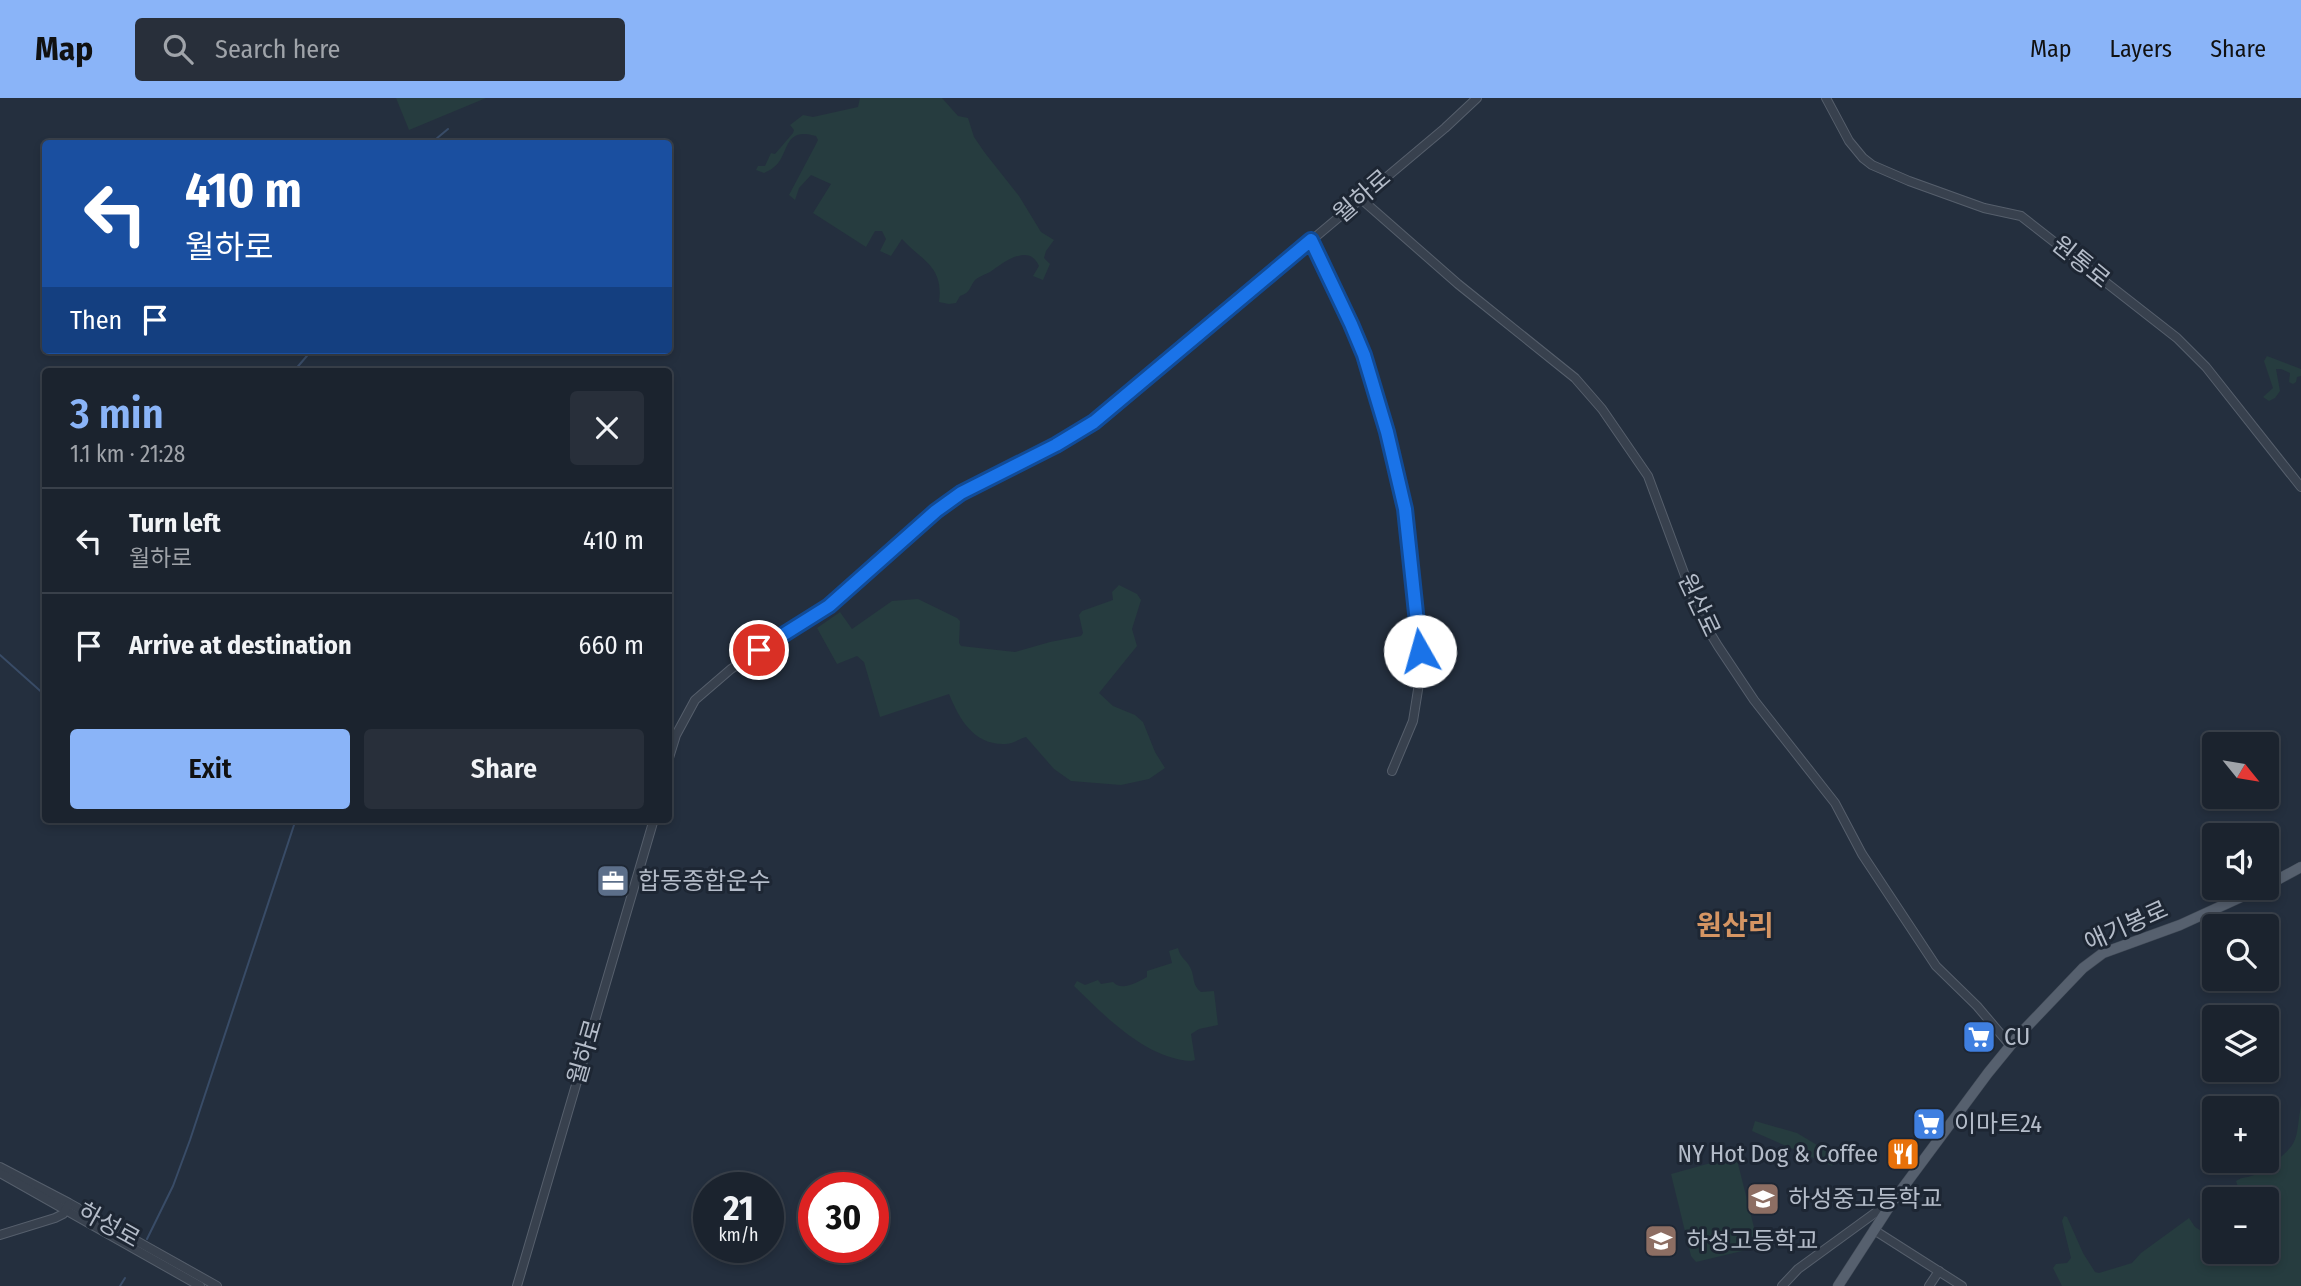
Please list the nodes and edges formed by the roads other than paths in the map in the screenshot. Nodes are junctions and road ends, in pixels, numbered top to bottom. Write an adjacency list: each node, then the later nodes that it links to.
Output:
1 (1477, 98): 3 (street, 월하로)
2 (1826, 98): 5 (street, 원통로)
3 (1360, 198): 4 (street, 월하로); 12 (street, 원산로)
4 (1311, 240): 6 (street, 월하로); 7 (street)
5 (2301, 487)
6 (672, 750)
7 (1392, 771)
8 (653, 823): 22 (street, 월하로)
9 (2301, 867): 10 (main road, 애기봉로)
10 (2279, 879)
11 (2234, 900): 12 (main road, 애기봉로)
12 (2010, 1045): 15 (main road, 애기봉로)
13 (0, 1167): 16 (street, 하성로)
14 (0, 1173): 16 (street, 하성로)
15 (1893, 1201): 17 (main road, 애기봉로); 23 (street)
16 (68, 1206): 18 (street); 20 (street, 하성로); 21 (street, 하성로)
17 (1874, 1230): 19 (street); 24 (main road, 애기봉로)
18 (0, 1235)
19 (1939, 1271): 25 (street); 26 (street)
20 (200, 1286)
21 (217, 1286)
22 (517, 1286)
23 (1782, 1286)
24 (1839, 1286)
25 (1929, 1286)
26 (1962, 1286)

